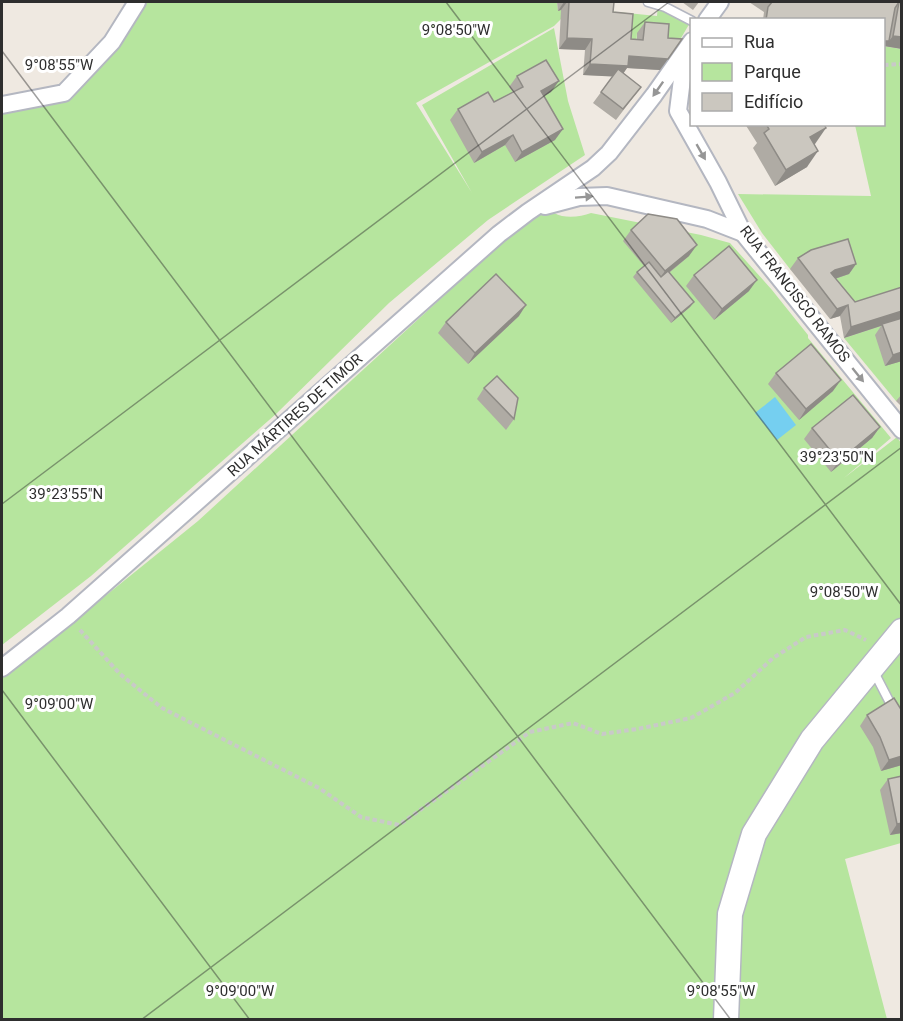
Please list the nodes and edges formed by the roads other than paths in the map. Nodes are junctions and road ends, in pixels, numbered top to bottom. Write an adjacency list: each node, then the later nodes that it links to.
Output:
1 (137, 2): 8 (street)
2 (648, 2): 5 (lane)
3 (720, 2): 4 (street)
4 (708, 18)
5 (690, 20)
6 (690, 44): 9 (street, RUA MÁRTIRES DE TIMOR, one-way to 9)
7 (690, 55): 10 (street, RUA FRANCISCO RAMOS, one-way to 10)
8 (2, 105)
9 (528, 212): 10 (street, one-way to 10); 14 (street, RUA MÁRTIRES DE TIMOR)
10 (743, 232): 11 (street, RUA FRANCISCO RAMOS, one-way to 11)
11 (902, 430)
12 (902, 631): 13 (street)
13 (879, 658): 15 (lane); 16 (street)
14 (2, 668)
15 (902, 726)
16 (726, 1020)

